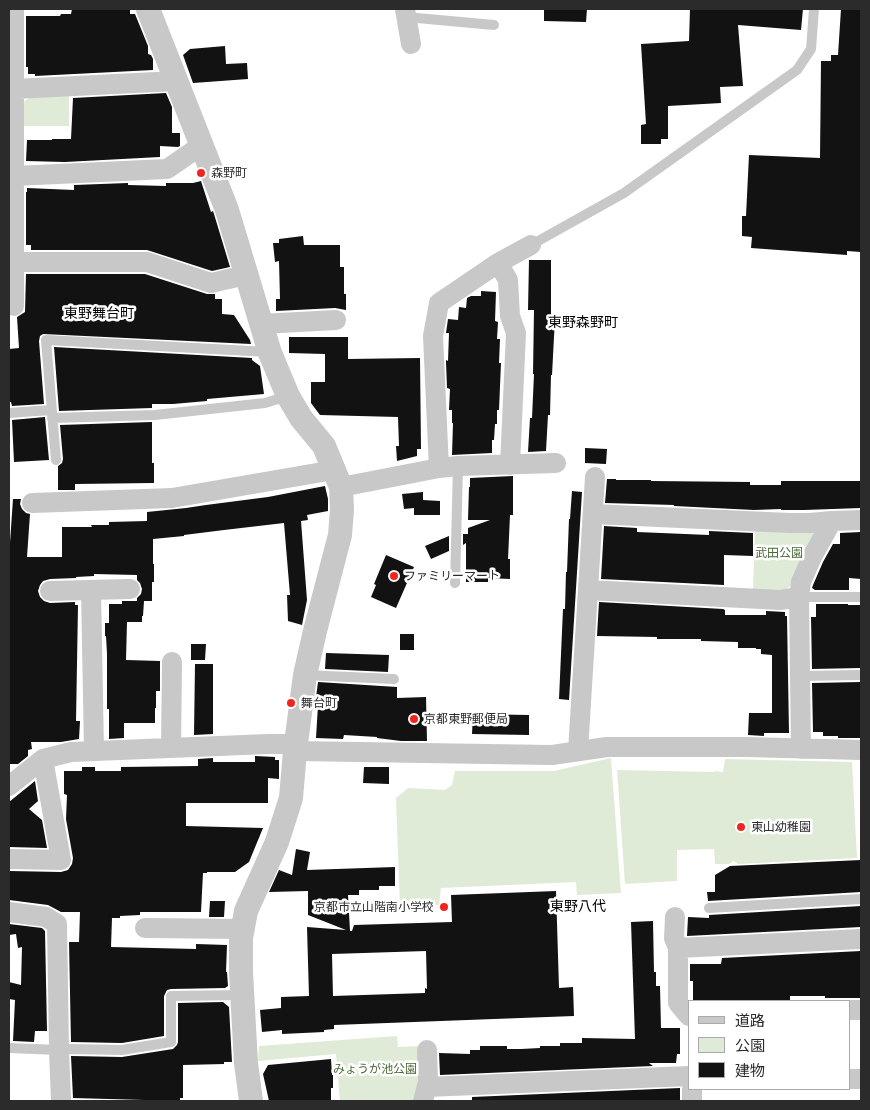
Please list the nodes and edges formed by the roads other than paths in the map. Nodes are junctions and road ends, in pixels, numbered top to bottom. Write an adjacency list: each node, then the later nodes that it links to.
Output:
1 (14, 9): 8 (street)
2 (148, 9): 7 (street)
3 (814, 9): 11 (lane)
4 (405, 13): 5 (lane); 6 (street)
5 (494, 25)
6 (411, 44)
7 (177, 81): 8 (street); 9 (street)
8 (14, 89): 10 (street)
9 (202, 145): 10 (street); 14 (street)
10 (14, 176): 12 (street)
11 (531, 245): 13 (street)
12 (14, 262): 14 (street); 15 (street)
13 (498, 263): 24 (street); 25 (street)
14 (246, 275): 17 (street)
15 (12, 306)
16 (336, 320): 17 (street)
17 (261, 324): 18 (street)
18 (270, 352): 19 (street); 21 (lane)
19 (288, 396): 21 (lane); 27 (street)
20 (9, 413): 21 (lane)
21 (52, 414): 22 (lane)
22 (56, 460)
23 (556, 463): 24 (street)
24 (510, 464): 25 (street)
25 (448, 467): 27 (street); 32 (lane)
26 (595, 477): 29 (street)
27 (338, 479): 28 (street); 41 (street)
28 (32, 503)
29 (593, 514): 31 (street); 35 (street)
30 (861, 520): 31 (street)
31 (832, 521): 37 (street)
32 (455, 583)
33 (130, 589): 34 (street)
34 (91, 590): 36 (street); 48 (street)
35 (588, 590): 37 (street); 49 (street)
36 (50, 591)
37 (799, 597): 38 (lane); 42 (street)
38 (861, 597)
39 (172, 662): 44 (street)
40 (861, 674): 42 (lane)
41 (305, 675): 43 (lane); 45 (street)
42 (800, 676): 46 (street)
43 (394, 679)
44 (171, 748): 45 (street); 48 (street)
45 (295, 748): 49 (street); 58 (street)
46 (801, 748): 47 (street); 49 (street)
47 (861, 750)
48 (94, 751): 50 (street)
49 (578, 751)
50 (42, 759): 51 (street); 52 (street)
51 (9, 786)
52 (9, 859)
53 (861, 899): 54 (lane)
54 (709, 908)
55 (9, 912): 64 (street)
56 (675, 917): 60 (street)
57 (145, 928): 58 (street)
58 (243, 929): 61 (street)
59 (861, 939): 60 (street)
60 (678, 948): 62 (street)
61 (242, 995): 64 (lane); 69 (street)
62 (688, 1015)
63 (9, 1048): 64 (lane)
64 (59, 1050): 68 (street)
65 (427, 1050): 67 (street)
66 (688, 1076): 67 (street)
67 (425, 1094)
68 (61, 1101)
69 (251, 1101)

